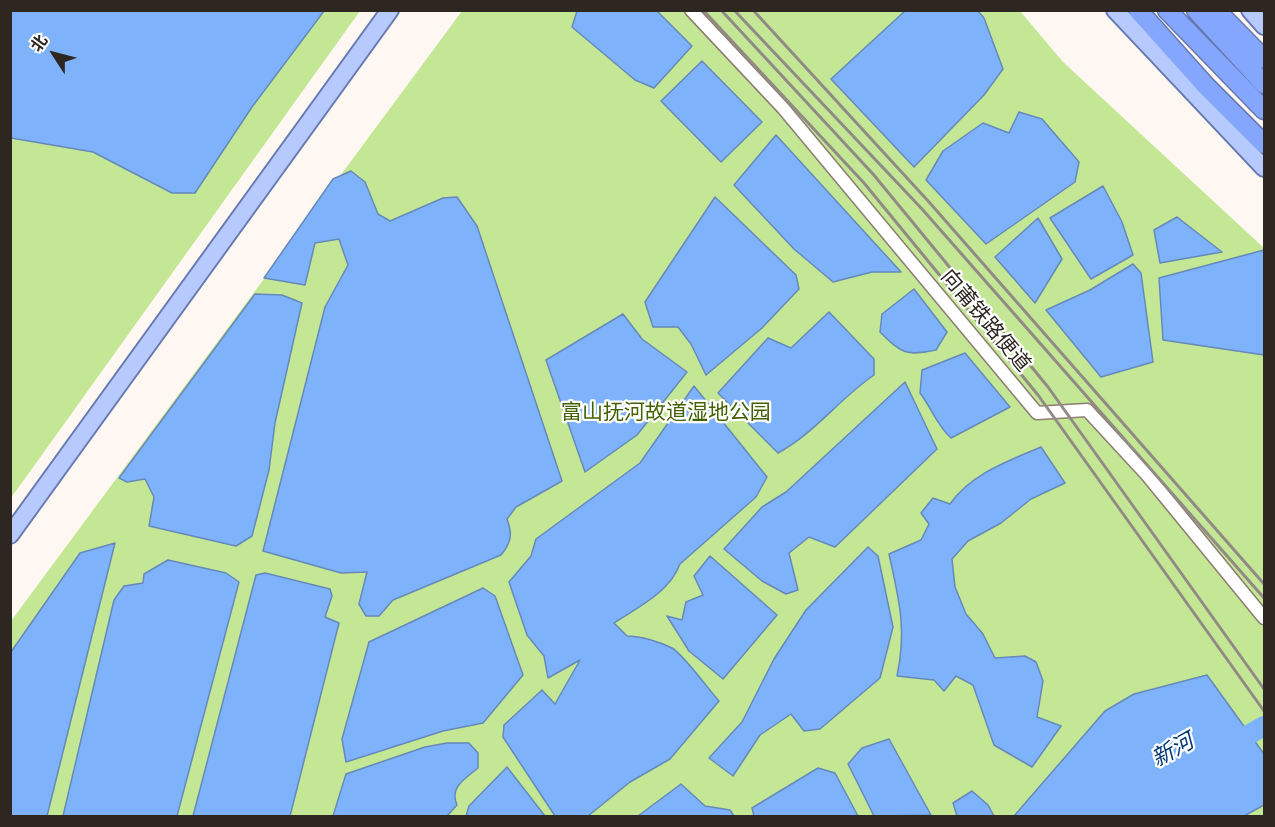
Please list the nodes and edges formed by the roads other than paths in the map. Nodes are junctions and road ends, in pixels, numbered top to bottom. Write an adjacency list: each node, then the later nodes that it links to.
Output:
1 (390, 10): 15 (main road)
2 (691, 10): 16 (lane, 向莆铁路便道)
3 (1115, 10): 14 (main road)
4 (1138, 10): 13 (highway)
5 (1167, 10): 12 (highway)
6 (1196, 10): 11 (highway)
7 (1216, 10): 10 (highway)
8 (1250, 10): 9 (main road)
9 (1264, 26)
10 (1264, 59)
11 (1264, 84)
12 (1264, 110)
13 (1264, 144)
14 (1264, 168)
15 (10, 535)
16 (1264, 618)

